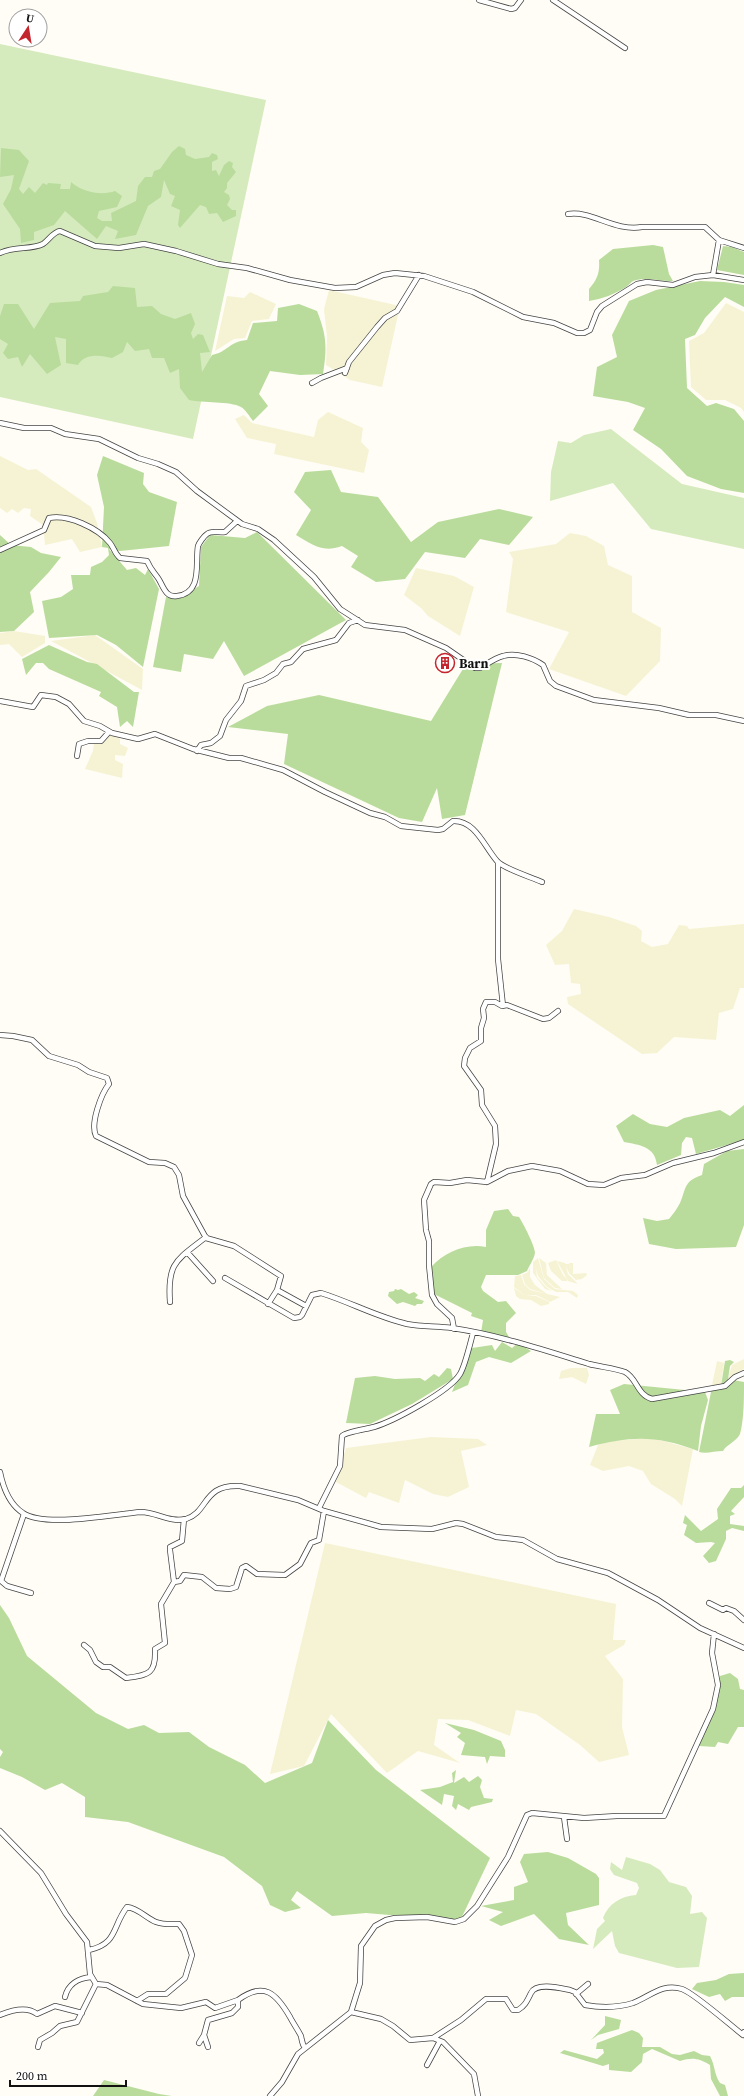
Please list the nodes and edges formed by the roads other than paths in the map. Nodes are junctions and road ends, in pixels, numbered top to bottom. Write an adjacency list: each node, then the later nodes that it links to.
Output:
1 (479, 0): 2 (street)
2 (521, 0)
3 (553, 0): 4 (street)
4 (625, 48)
5 (568, 214): 6 (street)
6 (719, 240): 7 (street); 10 (street)
7 (744, 248)
8 (0, 253): 9 (street)
9 (419, 275): 10 (street); 12 (street)
10 (713, 275): 11 (street)
11 (744, 280)
12 (312, 383)
13 (0, 423): 14 (street)
14 (237, 521): 15 (street); 16 (street)
15 (0, 550)
16 (358, 620): 18 (street); 20 (street)
17 (0, 701): 19 (street)
18 (744, 721)
19 (109, 732): 20 (street); 21 (street)
20 (197, 751): 22 (street)
21 (77, 756)
22 (498, 863): 23 (street); 24 (street)
23 (542, 882)
24 (503, 1006): 25 (street); 28 (street)
25 (558, 1010)
26 (0, 1036): 29 (street)
27 (744, 1142): 28 (street)
28 (487, 1182): 37 (street)
29 (206, 1237): 30 (street); 33 (street)
30 (187, 1252): 32 (street); 34 (street)
31 (225, 1278): 35 (street)
32 (213, 1281)
33 (277, 1290): 35 (street); 36 (street)
34 (170, 1302)
35 (268, 1304): 36 (street)
36 (306, 1306): 37 (street)
37 (454, 1329): 38 (street)
38 (473, 1333): 39 (street); 41 (street)
39 (744, 1373)
40 (0, 1472): 43 (street)
41 (319, 1508): 42 (street); 44 (street)
42 (324, 1511): 45 (street); 49 (street)
43 (24, 1514): 44 (street); 46 (street)
44 (184, 1519): 45 (street)
45 (174, 1582): 50 (street)
46 (31, 1593)
47 (709, 1603): 48 (street)
48 (744, 1620)
49 (714, 1634): 51 (street); 52 (street)
50 (84, 1645)
51 (744, 1648)
52 (564, 1817): 54 (street); 63 (street)
53 (0, 1831): 55 (street)
54 (567, 1839)
55 (89, 1950): 56 (street); 62 (street)
56 (91, 1977): 57 (street); 60 (street)
57 (96, 1984): 62 (street); 64 (street)
58 (588, 1984): 59 (street)
59 (576, 1994): 66 (street); 68 (street)
60 (65, 1997)
61 (238, 2000): 62 (street); 67 (street); 73 (street)
62 (137, 2001)
63 (351, 2012): 68 (street); 73 (street)
64 (82, 2013): 65 (street); 71 (street)
65 (0, 2015)
66 (744, 2032)
67 (204, 2035): 70 (street); 72 (street)
68 (433, 2038): 69 (street)
69 (440, 2041): 74 (street); 76 (street)
70 (199, 2043)
71 (38, 2047)
72 (208, 2047)
73 (305, 2048): 75 (street)
74 (427, 2065)
75 (270, 2096)
76 (478, 2096)

